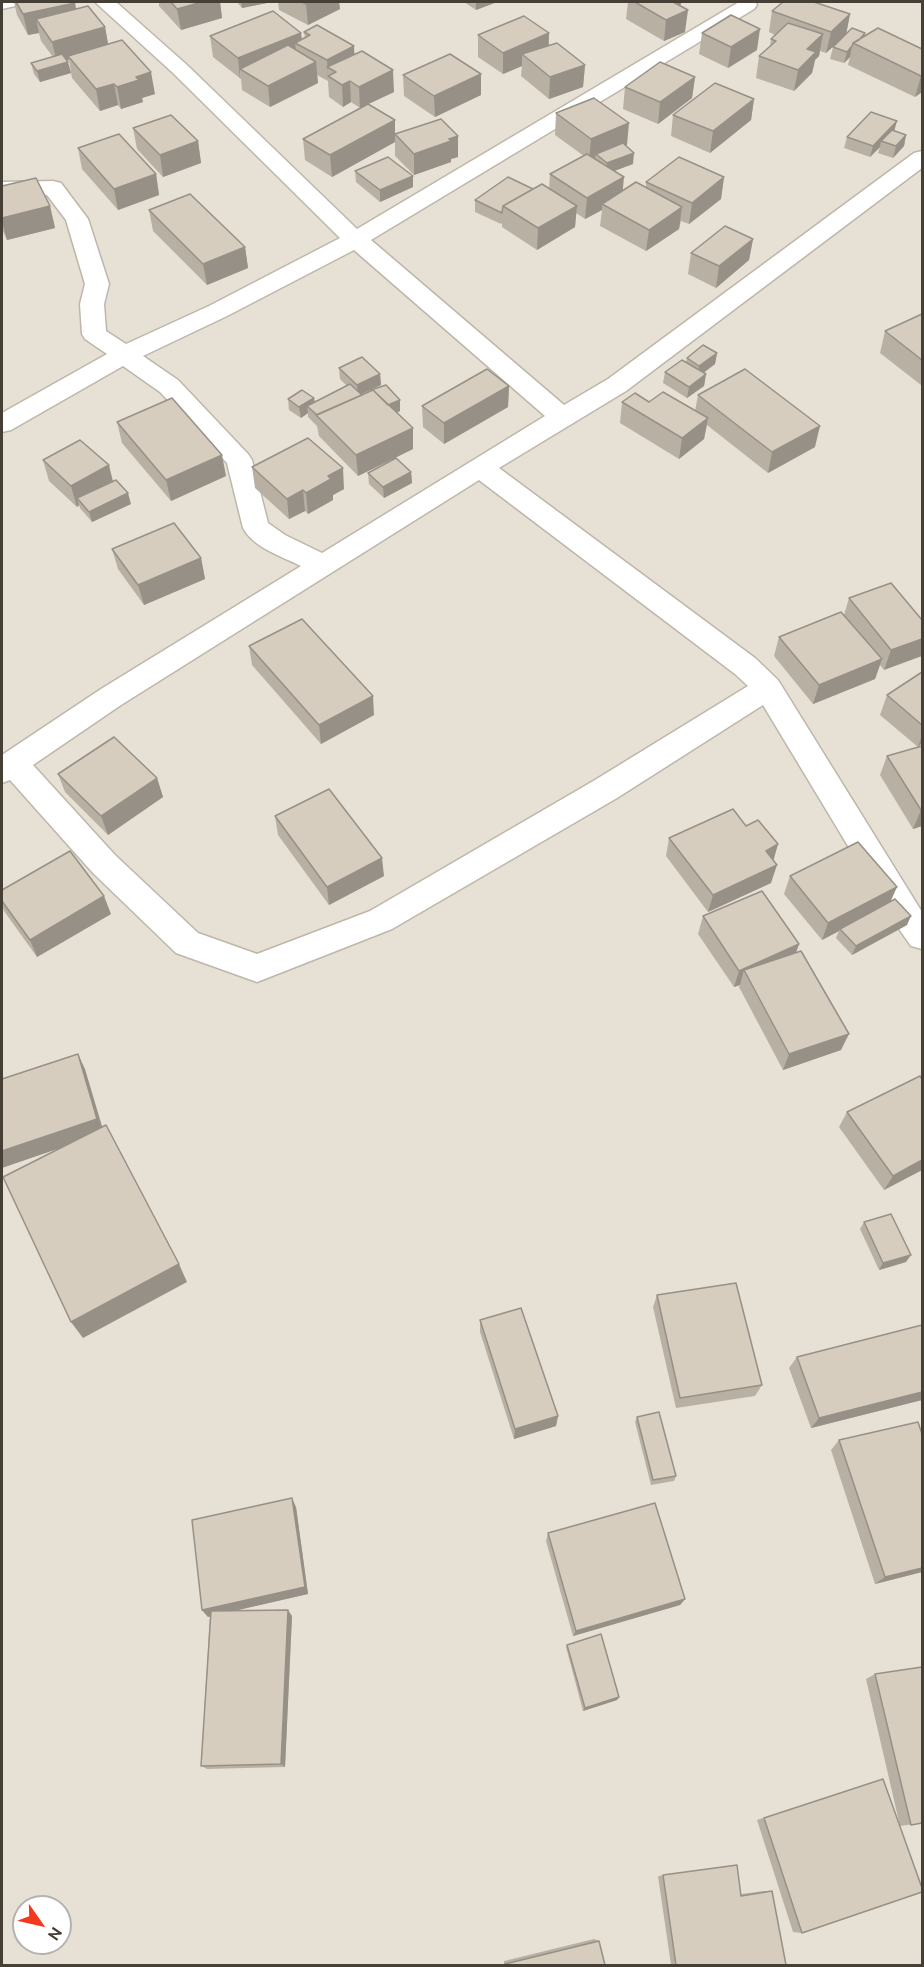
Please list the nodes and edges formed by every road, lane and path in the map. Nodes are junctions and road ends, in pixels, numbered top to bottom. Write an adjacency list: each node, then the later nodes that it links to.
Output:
1 (8, 2): 3 (street)
2 (105, 2): 7 (street)
3 (2, 3)
4 (747, 5): 7 (street)
5 (922, 158): 9 (street)
6 (2, 189): 8 (street)
7 (355, 240): 8 (street); 9 (street)
8 (124, 355): 10 (street); 12 (street)
9 (562, 418): 11 (street)
10 (2, 424)
11 (480, 467): 12 (street); 13 (street)
12 (323, 565): 14 (street)
13 (768, 688): 14 (street); 15 (street)
14 (7, 767)
15 (922, 936)

